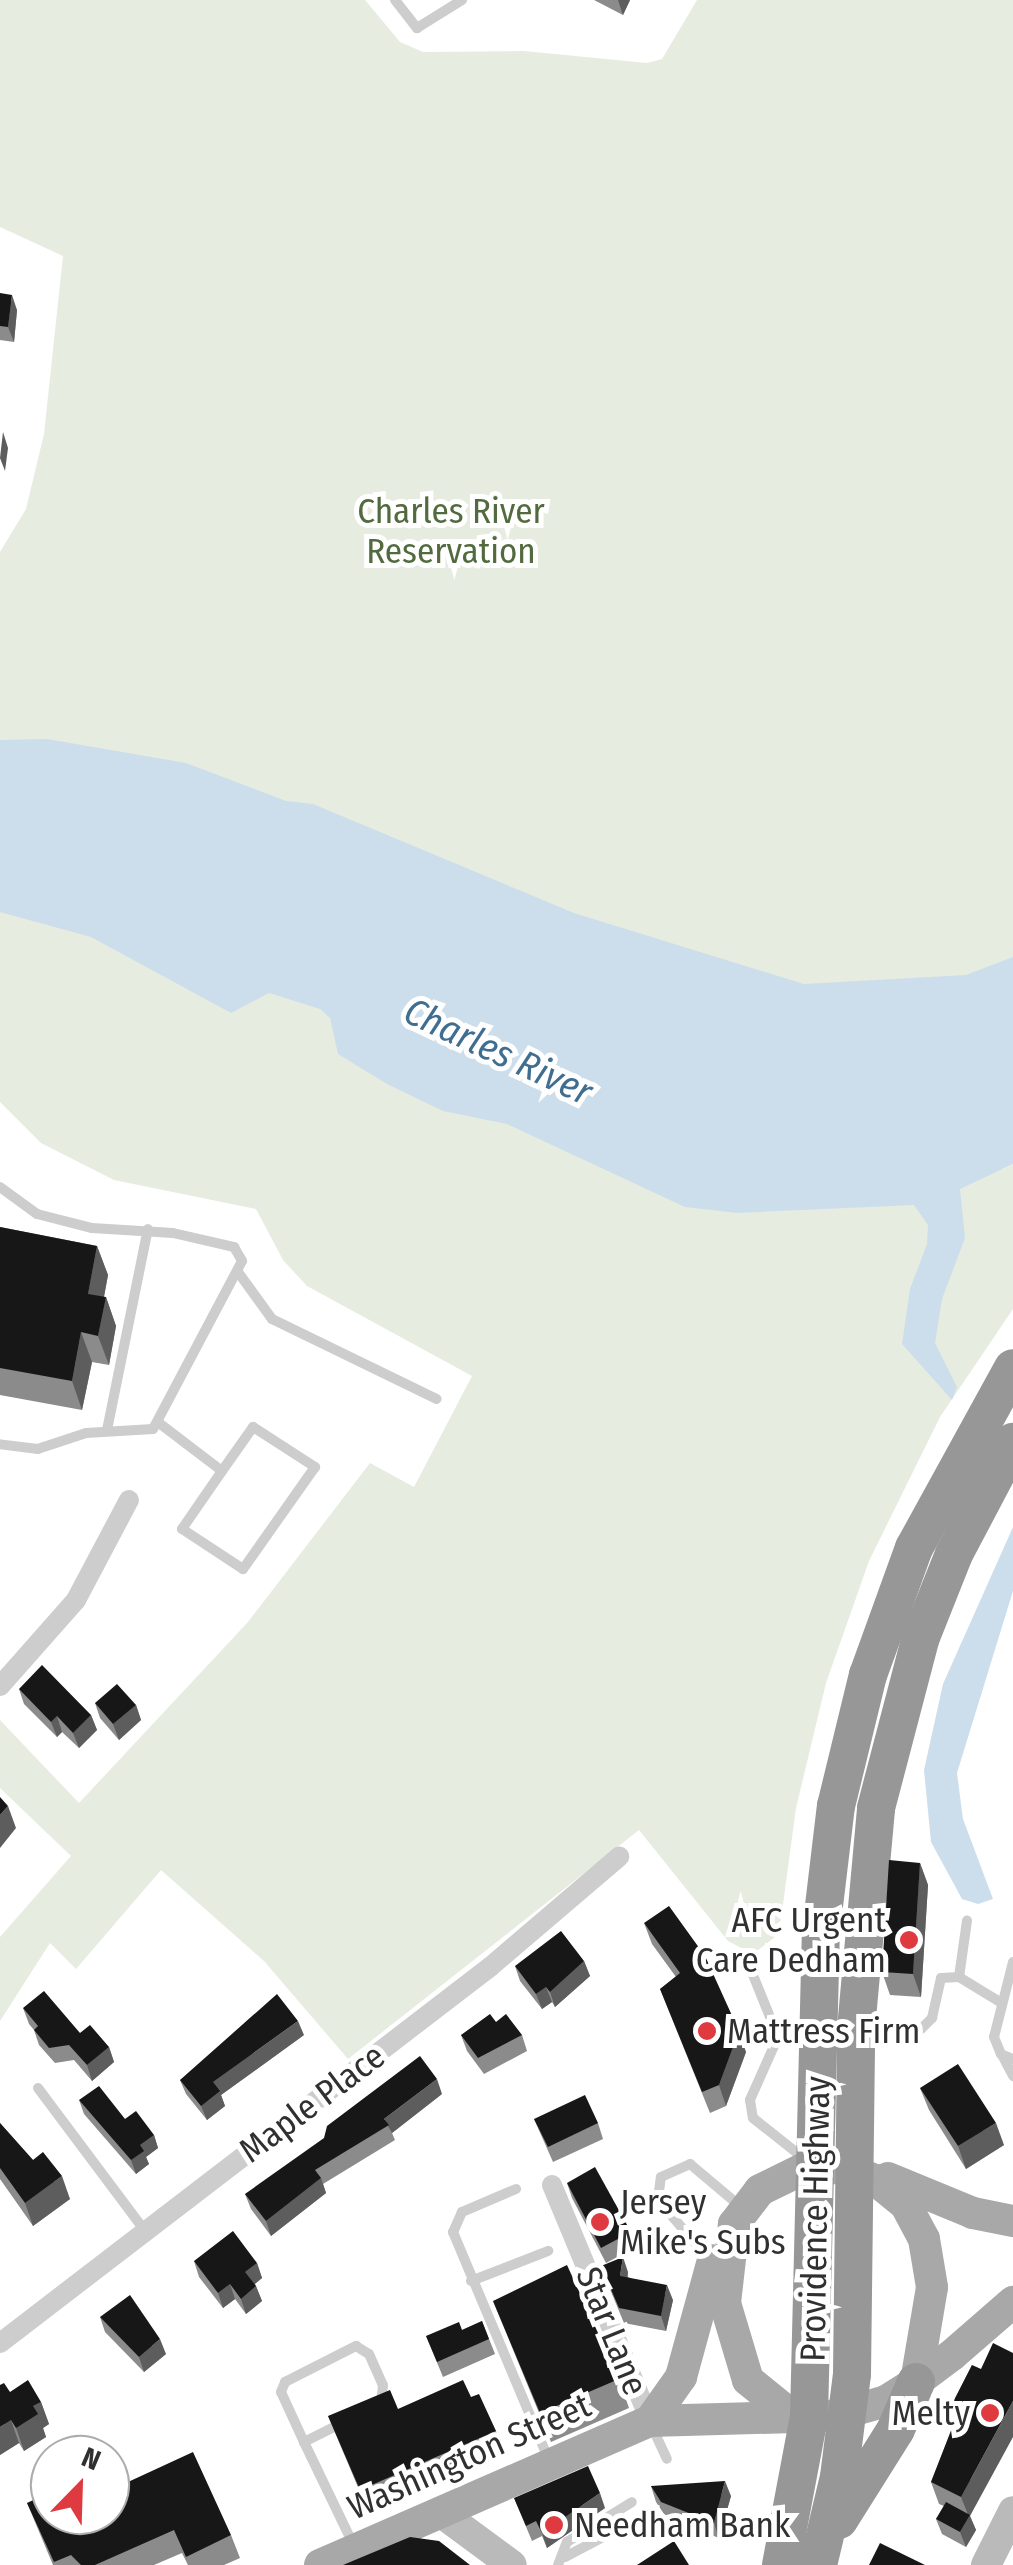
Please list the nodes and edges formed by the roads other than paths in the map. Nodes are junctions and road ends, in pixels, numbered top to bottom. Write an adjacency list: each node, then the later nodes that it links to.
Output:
1 (395, 0): 2 (lane)
2 (462, 0)
3 (0, 1187): 4 (lane)
4 (148, 1229): 5 (lane); 9 (lane)
5 (238, 1272): 7 (lane); 8 (lane)
6 (1013, 1368): 27 (highway, Providence Highway)
7 (437, 1398)
8 (160, 1423): 9 (lane); 12 (lane)
9 (107, 1430): 10 (lane)
10 (0, 1444)
11 (1007, 1459): 22 (highway, Providence Highway)
12 (222, 1471): 12 (lane)
13 (129, 1500): 14 (street)
14 (0, 1686)
15 (619, 1857): 33 (street, Maple Place)
16 (967, 1922): 19 (lane)
17 (1013, 1962): 20 (lane)
18 (753, 1976): 27 (lane)
19 (959, 1977): 21 (lane); 22 (lane)
20 (1009, 1986): 21 (lane)
21 (1000, 2002): 23 (lane)
22 (856, 2035): 28 (highway, Providence Highway)
23 (1001, 2054): 24 (lane); 25 (lane)
24 (1013, 2059)
25 (1013, 2076)
26 (38, 2088): 33 (lane)
27 (817, 2167): 28 (main road); 31 (main road); 42 (highway, Providence Highway)
28 (854, 2169): 32 (main road); 39 (main road); 41 (highway, Providence Highway)
29 (552, 2185): 44 (street, Star Lane)
30 (516, 2188): 36 (lane)
31 (742, 2208): 35 (main road); 35 (lane)
32 (1013, 2220)
33 (145, 2231): 38 (street, Maple Place)
34 (548, 2251): 36 (lane)
35 (718, 2270): 42 (main road); 44 (main road)
36 (471, 2281): 47 (lane)
37 (1013, 2302): 39 (main road)
38 (0, 2342)
39 (916, 2382): 41 (main road, Washington Street); 53 (highway)
40 (374, 2408): 45 (lane)
41 (848, 2414): 42 (main road, Washington Street); 53 (highway, Providence Highway)
42 (809, 2418): 44 (main road, Washington Street); 57 (highway, Providence Highway)
43 (345, 2422): 45 (lane)
44 (650, 2422): 46 (lane); 47 (main road, Washington Street)
45 (304, 2442): 52 (lane)
46 (667, 2459)
47 (550, 2464): 50 (main road, Washington Street)
48 (632, 2502): 54 (lane)
49 (1013, 2510): 58 (main road)
50 (440, 2512): 52 (main road, Washington Street); 56 (main road)
51 (624, 2526): 54 (lane)
52 (356, 2549): 55 (main road, Washington Street)
53 (821, 2554)
54 (561, 2561)
55 (320, 2565)
56 (512, 2565)
57 (781, 2565)
58 (986, 2565)

